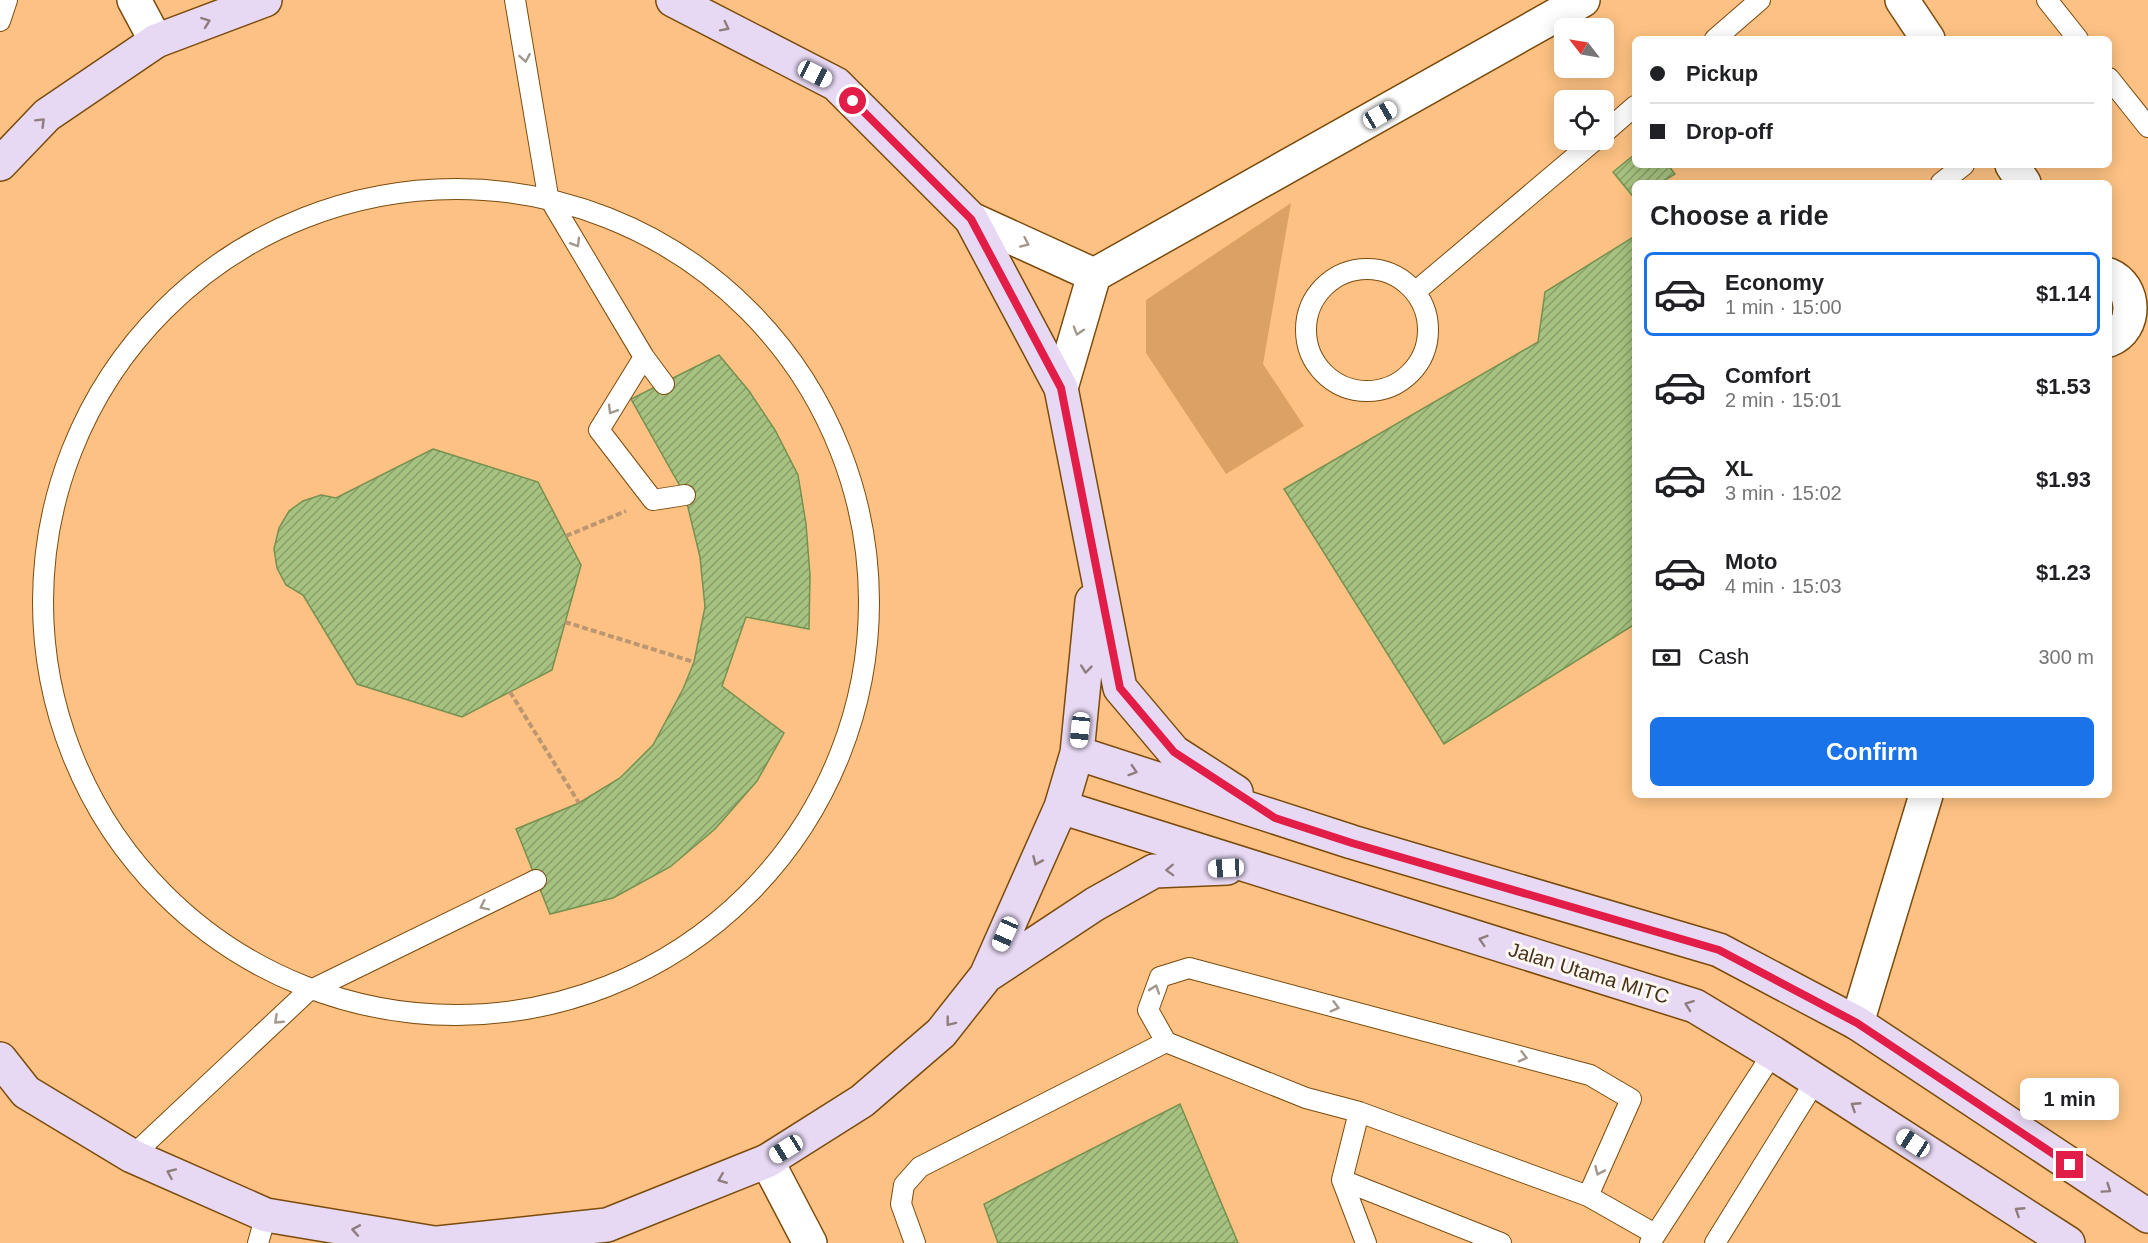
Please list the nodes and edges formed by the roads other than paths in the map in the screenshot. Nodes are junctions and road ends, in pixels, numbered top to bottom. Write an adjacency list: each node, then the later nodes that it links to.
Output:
1 (7, 0): 10 (lane)
2 (134, 0): 14 (street)
3 (264, 0): 14 (main road, one-way to 3)
4 (515, 0): 23 (lane, one-way to 23)
5 (673, 0): 24 (main road, one-way to 24)
6 (1583, 0): 25 (street)
7 (1760, 0): 11 (lane)
8 (1902, 0): 12 (street)
9 (2047, 0): 13 (lane)
10 (0, 21)
11 (1718, 36)
12 (1926, 36)
13 (2076, 36)
14 (156, 41): 20 (main road, one-way to 14)
15 (2112, 82): 18 (lane)
16 (1632, 109): 17 (lane)
17 (1614, 124)
18 (2148, 128)
19 (1583, 150): 27 (lane)
20 (0, 164)
21 (1960, 168): 22 (lane)
22 (1945, 180)
23 (548, 196): 30 (lane, one-way to 30); 42 (lane); 42 (lane)
24 (971, 219): 25 (street, one-way to 25); 32 (main road)
25 (1094, 275): 32 (street, one-way to 32)
26 (2112, 277): 28 (street)
27 (1415, 292): 27 (lane)
28 (2139, 317): 29 (street)
29 (2112, 339)
30 (644, 357): 31 (lane); 33 (lane, one-way to 33)
31 (664, 384)
32 (1061, 388): 34 (main road)
33 (685, 495)
34 (1095, 569): 35 (main road, one-way to 35); 38 (main road)
35 (1077, 753): 37 (main road); 38 (main road, one-way to 38)
36 (1925, 798): 43 (street)
37 (1061, 807): 39 (main road, Jalan Utama MITC); 41 (main road, one-way to 41)
38 (1275, 818): 43 (main road)
39 (1250, 867): 41 (main road, one-way to 41); 45 (main road, Jalan Utama MITC, one-way to 39)
40 (536, 880): 42 (lane, one-way to 42)
41 (986, 976): 50 (main road, one-way to 50)
42 (307, 992): 49 (lane, one-way to 49)
43 (1857, 1023): 53 (main road, one-way to 53)
44 (1166, 1042): 48 (lane); 52 (lane, one-way to 52); 58 (lane)
45 (1773, 1053): 47 (main road, Jalan Utama MITC); 55 (lane)
46 (0, 1059): 49 (main road)
47 (1816, 1080): 61 (lane); 62 (main road, Jalan Utama MITC, one-way to 47)
48 (1359, 1112): 51 (lane); 52 (lane)
49 (132, 1156): 54 (main road, one-way to 49)
50 (767, 1161): 56 (main road, one-way to 56); 57 (street)
51 (1342, 1180): 59 (lane); 60 (lane)
52 (1587, 1196): 55 (lane)
53 (2148, 1216)
54 (262, 1229): 56 (main road, one-way to 54)
55 (1652, 1239)
56 (436, 1243)
57 (810, 1243)
58 (915, 1243)
59 (1366, 1243)
60 (1501, 1243)
61 (1715, 1243)
62 (2068, 1243)

